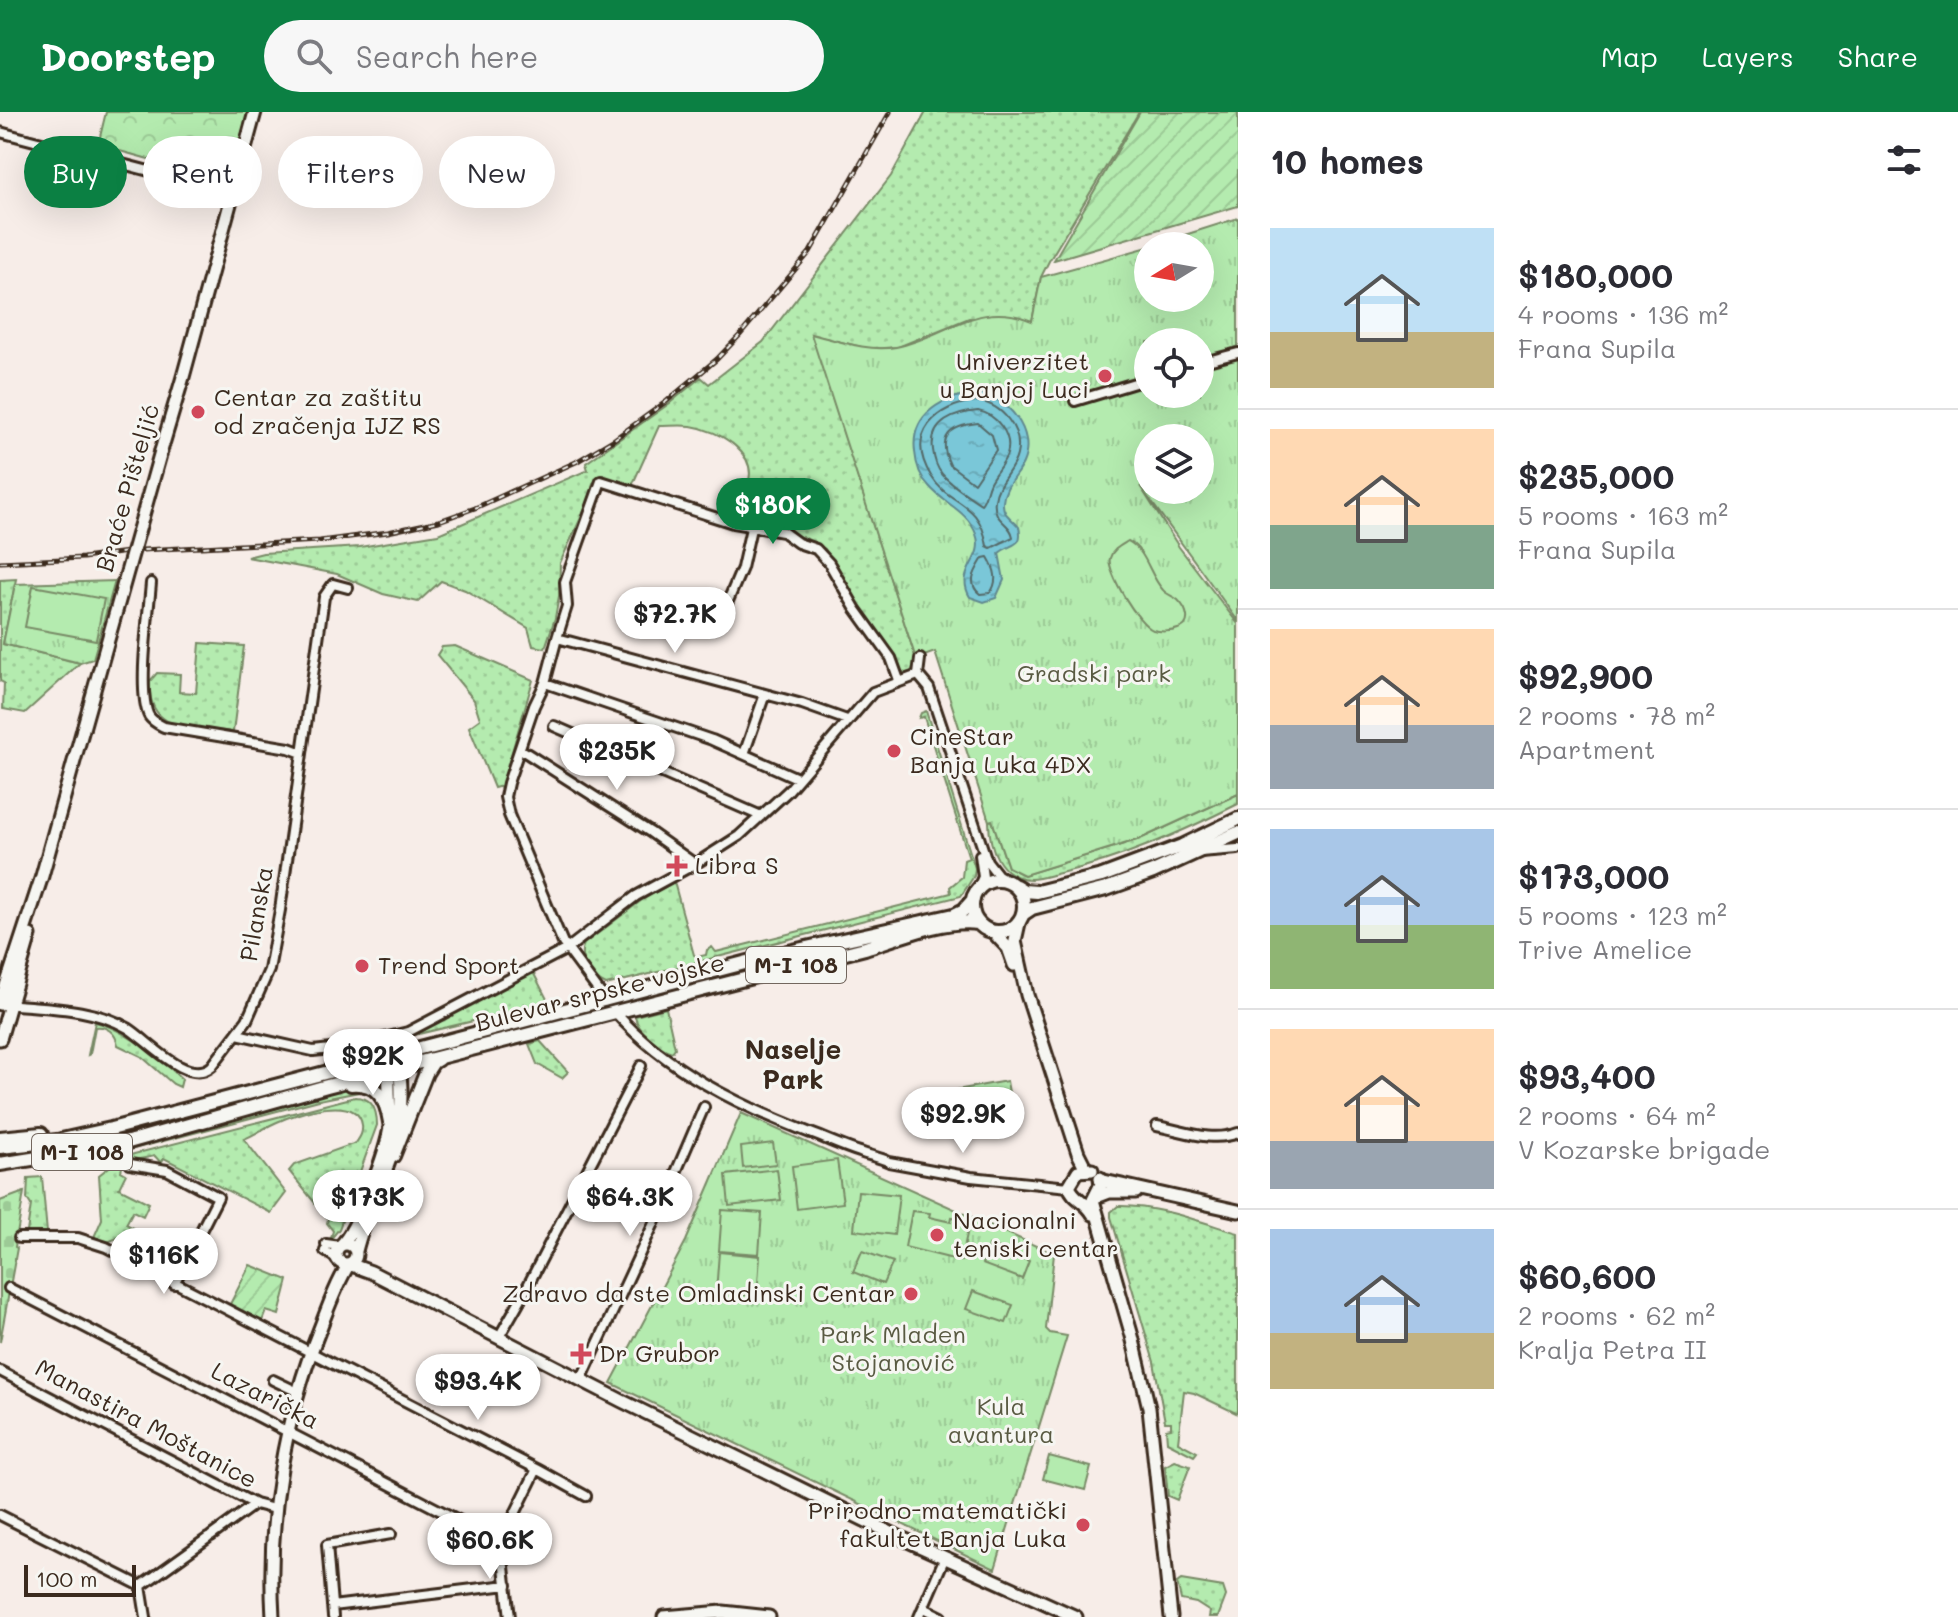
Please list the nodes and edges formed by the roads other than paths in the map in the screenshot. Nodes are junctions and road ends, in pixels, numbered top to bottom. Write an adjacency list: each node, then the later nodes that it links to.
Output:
1 (255, 112): 3 (street, Braće Pišteljić)
2 (0, 132): 4 (street)
3 (248, 136)
4 (143, 169)
5 (229, 208): 41 (street, Braće Pišteljić, bridge)
6 (1238, 353): 7 (street)
7 (1214, 359)
8 (1134, 383): 9 (street)
9 (1075, 401)
10 (751, 528): 13 (street); 14 (street); 17 (street)
11 (151, 583): 23 (street)
12 (348, 588): 23 (street, Pilanska)
13 (725, 608)
14 (557, 638): 18 (street); 19 (street)
15 (920, 659): 16 (street)
16 (918, 675): 17 (street); 28 (street)
17 (899, 680): 20 (street)
18 (545, 683): 22 (street); 24 (street)
19 (765, 694): 20 (street); 24 (street)
20 (847, 720): 25 (street)
21 (554, 726): 26 (street)
22 (520, 749): 32 (street); 38 (street)
23 (302, 753): 43 (street, Pilanska)
24 (744, 754): 25 (street)
25 (797, 778): 26 (street)
26 (761, 816): 32 (street)
27 (1238, 819): 33 (main road, Bulevar srpske vojske / M-I 108)
28 (973, 823): 33 (street); 34 (street)
29 (1238, 833): 31 (main road)
30 (1238, 849): 31 (street)
31 (1199, 852): 35 (main road)
32 (695, 864): 38 (street)
33 (1013, 884): 34 (main road, Bulevar srpske vojske / M-I 108); 35 (main road)
34 (975, 895): 36 (main road); 40 (main road, Bulevar srpske vojske / M-I 108)
35 (1021, 919): 37 (main road); 39 (street)
36 (978, 923): 37 (main road); 42 (main road, Bulevar srpske vojske / M-I 108)
37 (993, 932): 39 (street)
38 (567, 949): 40 (street); 43 (street)
39 (1027, 995): 59 (street)
40 (604, 999): 42 (street); 46 (main road, Bulevar srpske vojske / M-I 108)
41 (3, 1004): 43 (street, Pilanska); 44 (street, Braće Pišteljić)
42 (614, 1011): 45 (main road, Bulevar srpske vojske / M-I 108); 59 (street)
43 (237, 1034)
44 (0, 1039)
45 (445, 1056): 46 (main road, Bulevar srpske vojske / M-I 108); 56 (main road)
46 (392, 1062): 48 (main road, Bulevar srpske vojske / M-I 108); 50 (street); 52 (main road, Bulevar srpske vojske / M-I 108); 56 (street)
47 (641, 1066): 69 (street)
48 (327, 1086): 50 (main road); 57 (main road, Bulevar srpske vojske / M-I 108)
49 (704, 1107): 73 (street)
50 (390, 1122): 63 (street)
51 (1157, 1126): 53 (street)
52 (95, 1132): 54 (main road); 55 (main road, Bulevar srpske vojske / M-I 108)
53 (1238, 1133)
54 (0, 1138)
55 (0, 1147)
56 (393, 1156): 64 (street)
57 (0, 1164)
58 (130, 1164): 66 (street)
59 (1087, 1185): 60 (street); 60 (street); 98 (street)
60 (1157, 1193): 61 (street)
61 (1238, 1211)
62 (19, 1238): 66 (street)
63 (340, 1246): 64 (street); 65 (street); 65 (street)
64 (354, 1257): 65 (street); 68 (street); 69 (street)
65 (336, 1258): 68 (street)
66 (174, 1284): 70 (street)
67 (9, 1288): 75 (street, Lazarička)
68 (335, 1290): 70 (street)
69 (499, 1337): 73 (street)
70 (310, 1353): 74 (street); 76 (street)
71 (0, 1371): 78 (street, Manastira Moštanice)
72 (273, 1380): 74 (street)
73 (581, 1380): 83 (street)
74 (298, 1392): 75 (street)
75 (289, 1431): 79 (street); 82 (street, Lazarička)
76 (537, 1469): 77 (street); 82 (street)
77 (586, 1496)
78 (255, 1504): 79 (street, Manastira Moštanice); 85 (street)
79 (274, 1509): 91 (street)
80 (0, 1515): 85 (street)
81 (391, 1534): 86 (street)
82 (501, 1542): 84 (street)
83 (945, 1557): 87 (street); 89 (street)
84 (507, 1585): 86 (street); 93 (street)
85 (141, 1586): 90 (street)
86 (332, 1606): 92 (street)
87 (924, 1608): 96 (street); 97 (street)
88 (715, 1614): 94 (street); 95 (street)
89 (1070, 1616)
90 (146, 1617)
91 (273, 1617)
92 (333, 1617)
93 (510, 1617)
94 (664, 1617)
95 (769, 1617)
96 (919, 1617)
97 (942, 1617)
98 (1171, 1617)

